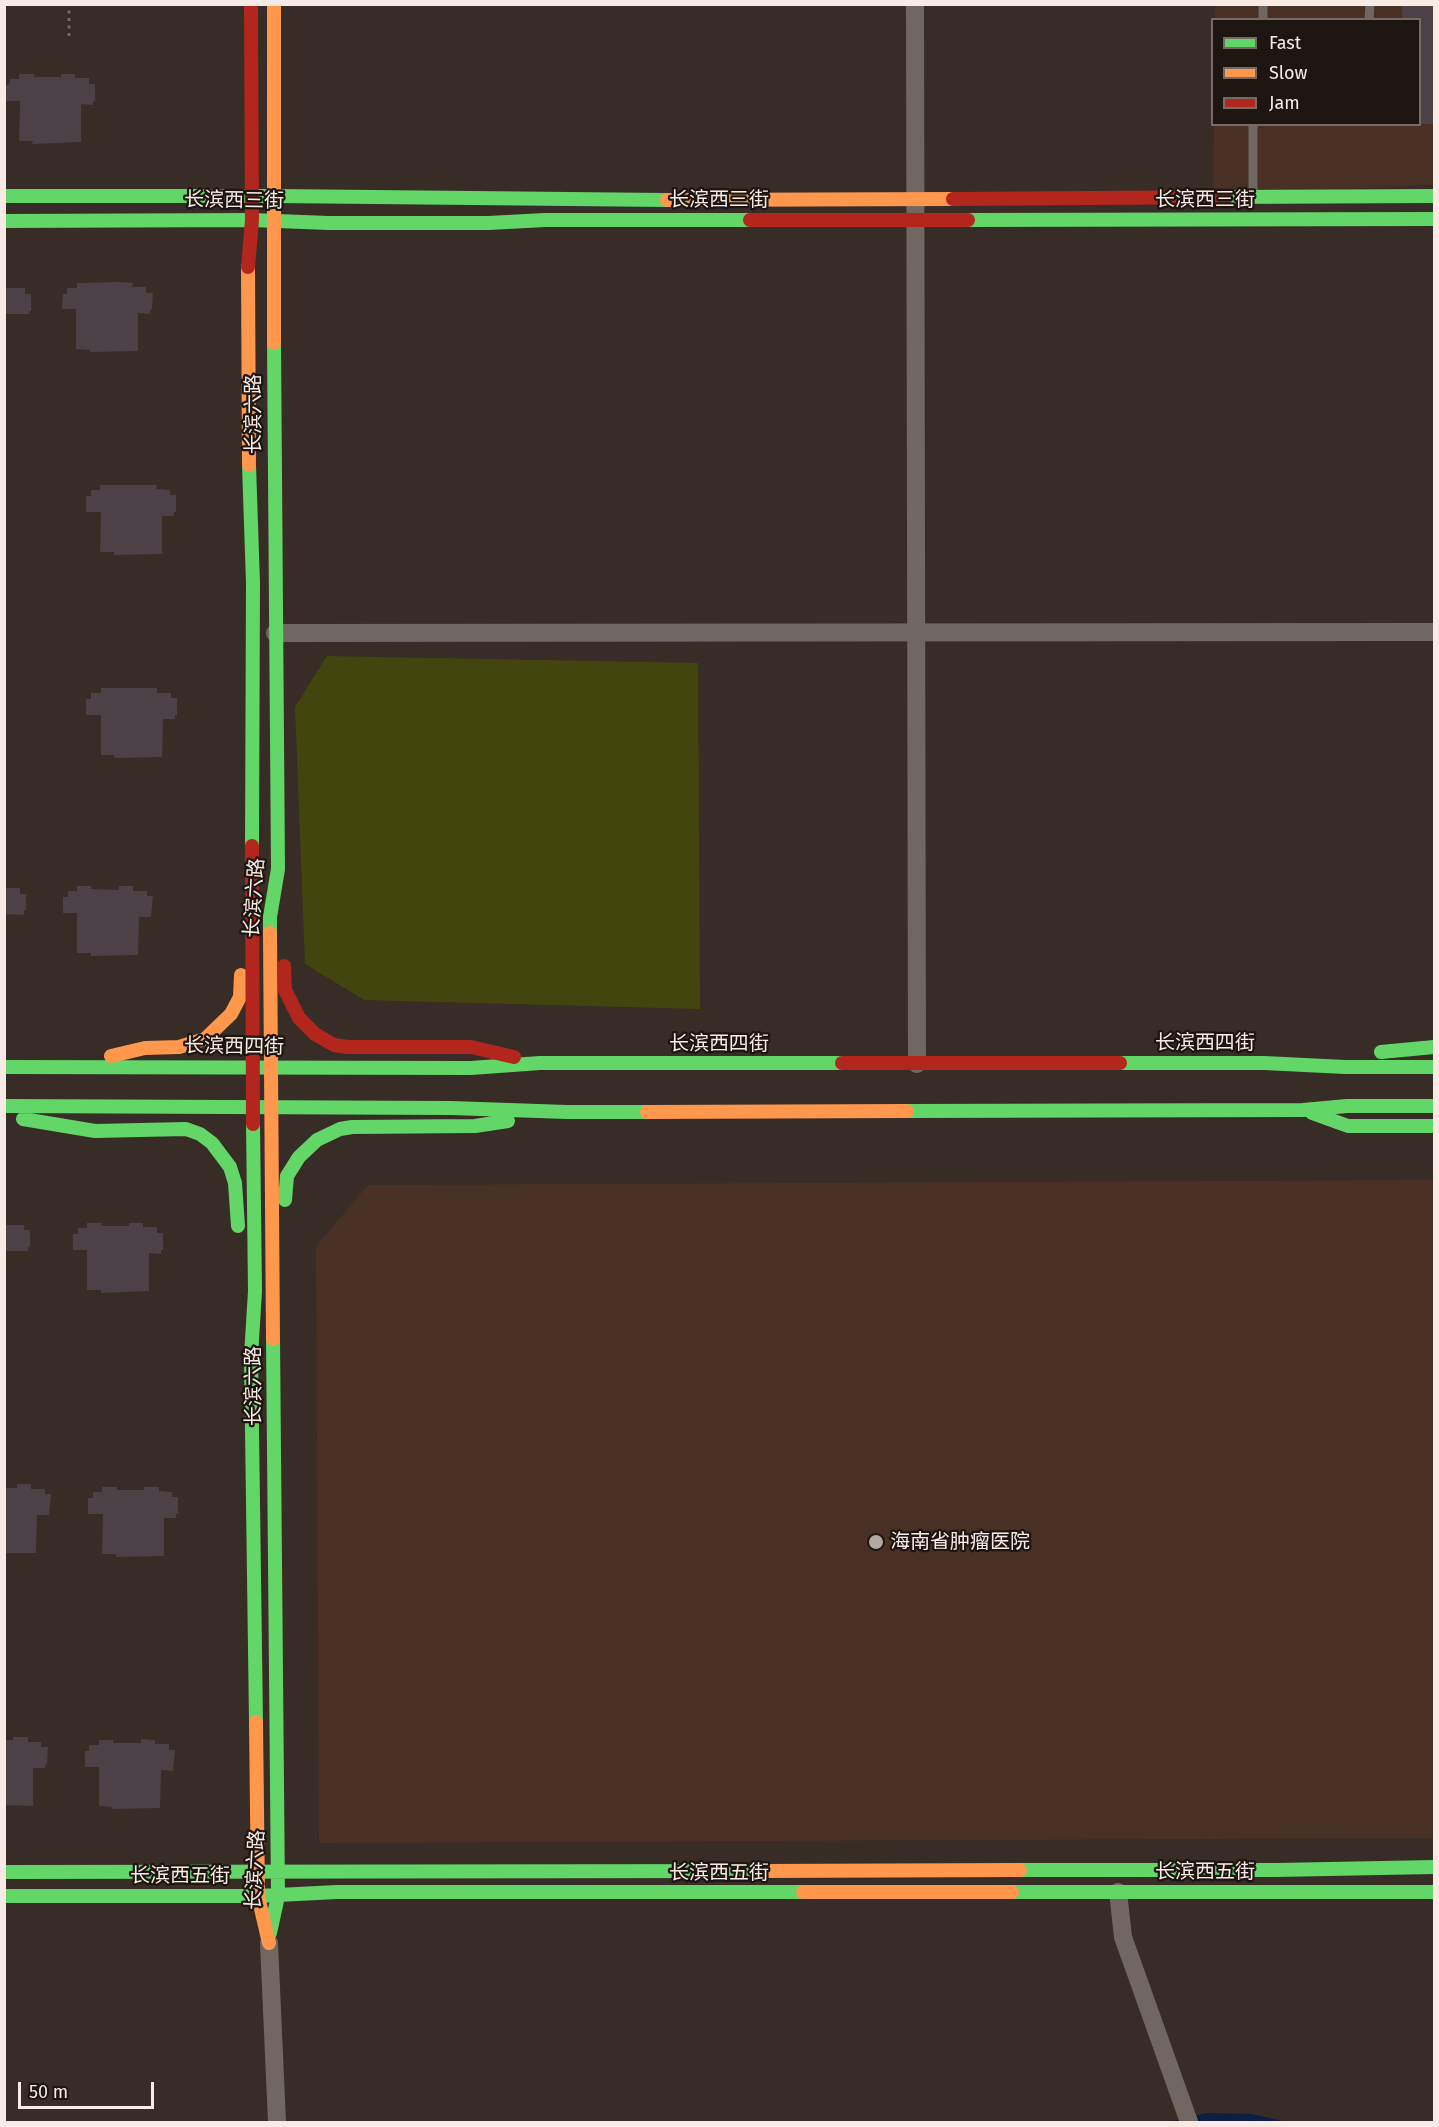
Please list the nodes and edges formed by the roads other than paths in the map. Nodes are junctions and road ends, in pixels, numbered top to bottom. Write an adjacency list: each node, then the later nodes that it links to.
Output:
1 (251, 4): 6 (main road, 长滨六路)
2 (274, 4): 7 (main road, 长滨六路)
3 (915, 4): 10 (street)
4 (1253, 126): 9 (lane)
5 (4, 196): 6 (main road, 长滨西三街)
6 (252, 196): 7 (main road, 长滨西三街); 13 (main road, 长滨六路)
7 (275, 196): 10 (main road, 长滨西三街); 14 (main road, 长滨六路)
8 (1434, 196): 9 (main road, 长滨西三街)
9 (1253, 198): 10 (main road, 长滨西三街)
10 (915, 200): 15 (street)
11 (1434, 219): 15 (main road, 长滨西三街)
12 (4, 220): 13 (main road, 长滨西三街)
13 (252, 220): 14 (main road, 长滨西三街); 19 (main road, 长滨六路)
14 (275, 220): 15 (main road, 长滨西三街); 18 (main road, 长滨六路)
15 (915, 220): 16 (street)
16 (915, 632): 17 (street); 18 (street); 26 (street)
17 (1434, 632)
18 (275, 633): 20 (main road, 长滨六路)
19 (252, 868): 27 (main road); 29 (main road, 长滨六路)
20 (278, 869): 21 (main road); 30 (main road, 长滨六路)
21 (284, 917)
22 (284, 949): 24 (main road)
23 (1434, 1047): 25 (main road)
24 (540, 1063): 26 (main road, 长滨西四街); 30 (main road, 长滨西四街)
25 (1264, 1063): 26 (main road, 长滨西四街); 31 (main road, 长滨西四街)
26 (917, 1064)
27 (73, 1066): 28 (main road, 长滨西四街); 29 (main road, 长滨西四街)
28 (4, 1067)
29 (253, 1067): 30 (main road, 长滨西四街); 33 (main road, 长滨六路)
30 (272, 1067): 34 (main road, 长滨六路)
31 (1434, 1067)
32 (4, 1106): 33 (main road)
33 (253, 1106): 34 (main road); 42 (main road, 长滨六路)
34 (272, 1106): 37 (main road); 43 (main road, 长滨六路)
35 (1434, 1106): 36 (main road)
36 (1303, 1110): 37 (main road); 39 (main road)
37 (567, 1112): 43 (main road)
38 (4, 1116): 40 (main road)
39 (1434, 1126)
40 (238, 1235)
41 (241, 1301): 42 (main road)
42 (251, 1356): 46 (main road, 长滨六路)
43 (273, 1356): 47 (main road, 长滨六路)
44 (1434, 1867): 47 (main road, 长滨西五街)
45 (4, 1872): 46 (main road, 长滨西五街)
46 (258, 1872): 47 (main road, 长滨西五街); 51 (main road, 长滨六路)
47 (278, 1872): 52 (main road, 长滨六路)
48 (1118, 1892): 49 (main road, 长滨西五街); 52 (main road, 长滨西五街); 54 (street)
49 (1434, 1892)
50 (4, 1896): 51 (main road, 长滨西五街)
51 (258, 1896): 52 (main road, 长滨西五街); 53 (main road, 长滨六路)
52 (278, 1896): 53 (main road, 长滨六路)
53 (269, 1942): 55 (street)
54 (1186, 2114)
55 (277, 2122)

